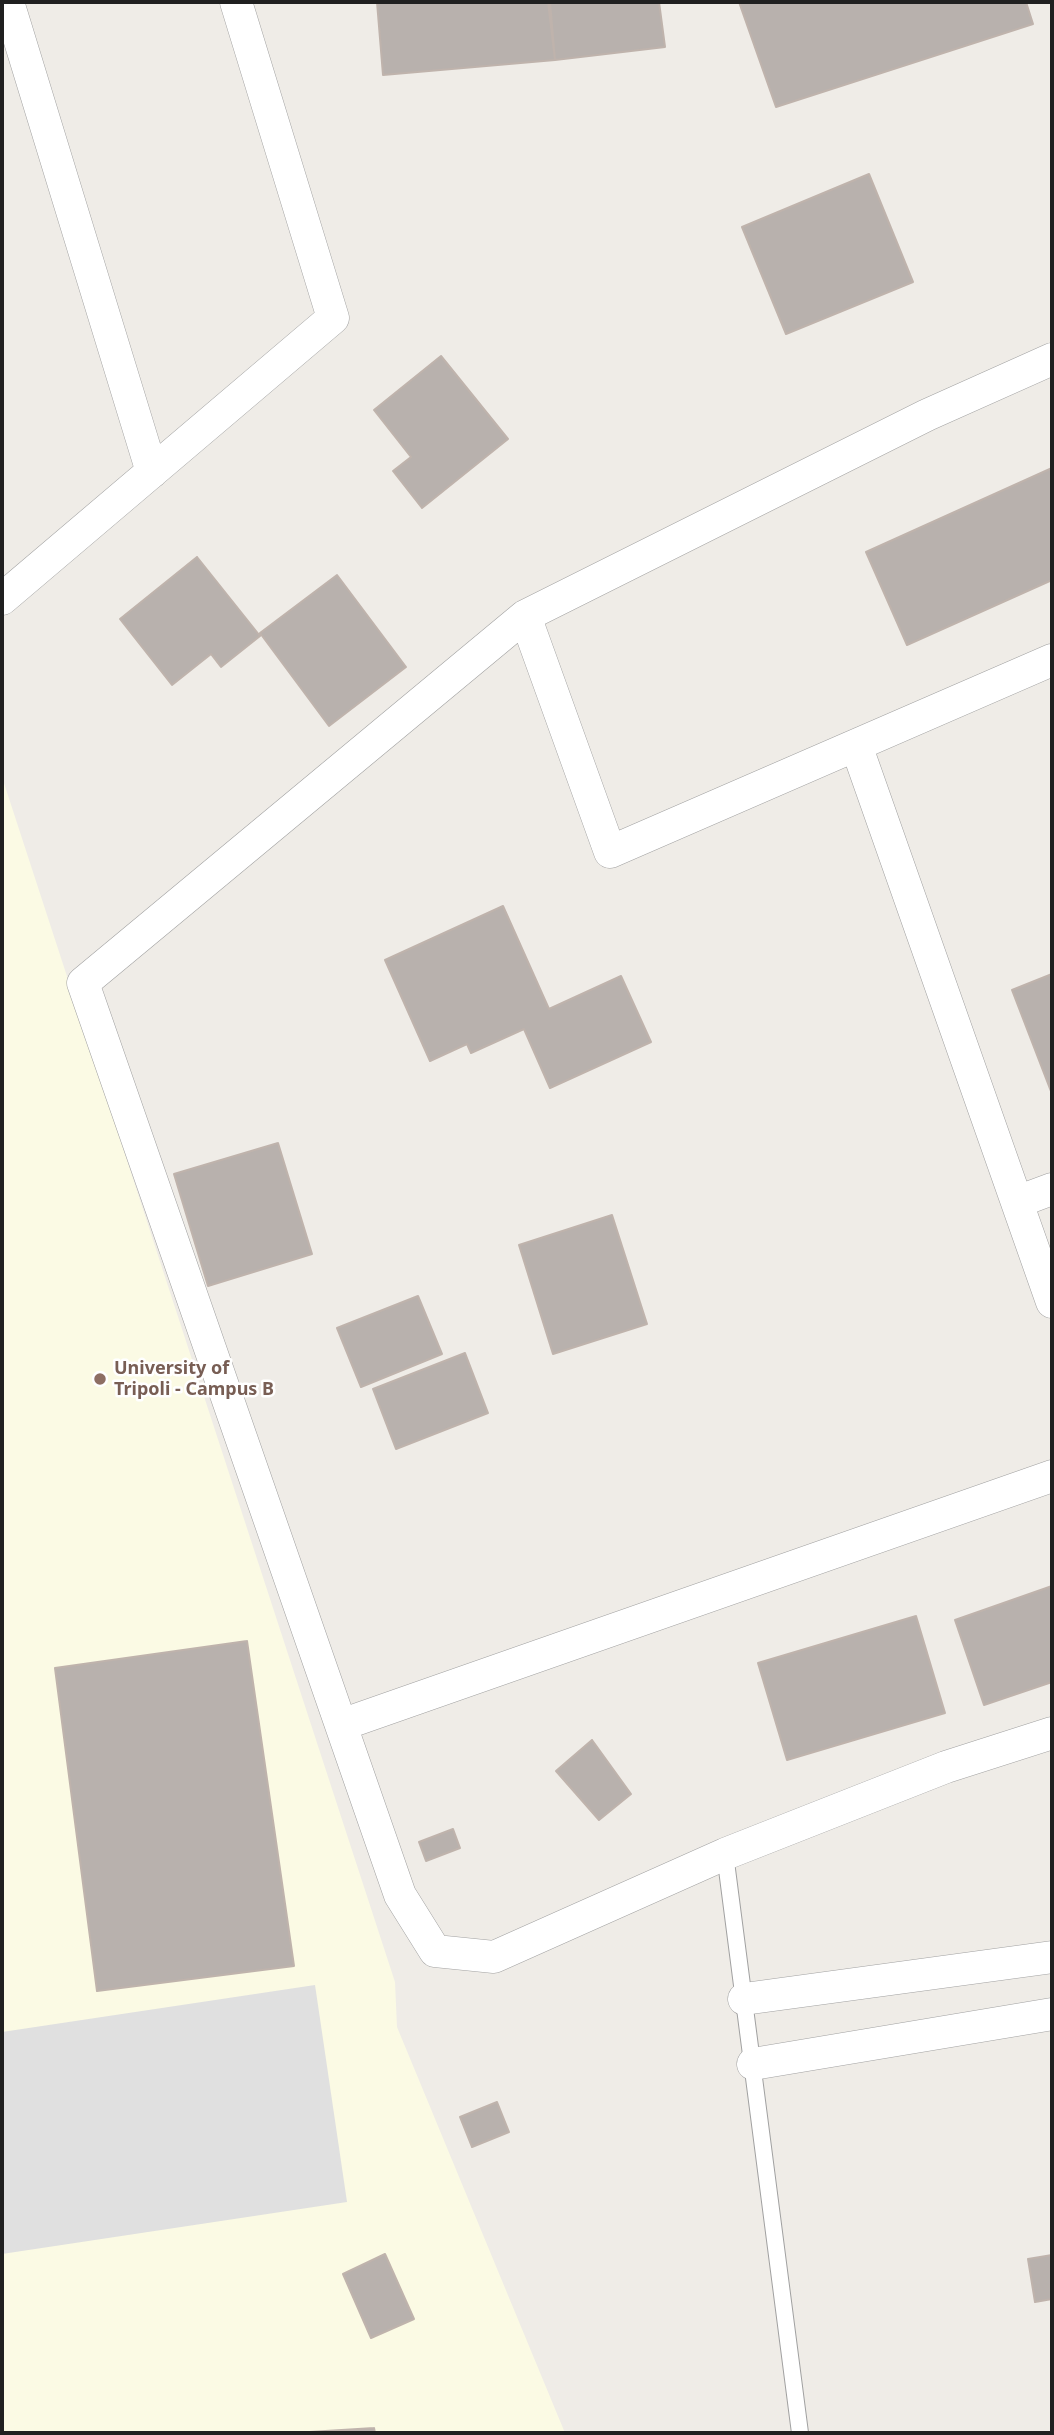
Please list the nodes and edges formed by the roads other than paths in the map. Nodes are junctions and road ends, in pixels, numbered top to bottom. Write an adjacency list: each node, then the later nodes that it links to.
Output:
1 (8, 2): 4 (street)
2 (236, 2): 4 (street)
3 (1052, 359): 6 (street)
4 (152, 472): 5 (street)
5 (2, 599)
6 (525, 616): 8 (street); 13 (street)
7 (1052, 660): 8 (street)
8 (856, 745): 10 (street)
9 (1052, 1189): 10 (street)
10 (1017, 1202): 11 (street)
11 (1052, 1302)
12 (1052, 1476): 13 (street)
13 (341, 1725): 15 (street)
14 (1052, 1734): 15 (street)
15 (725, 1854): 17 (lane)
16 (1052, 1957): 17 (street)
17 (744, 1999): 19 (lane)
18 (1052, 2014): 19 (street)
19 (753, 2064): 20 (lane)
20 (800, 2433)

